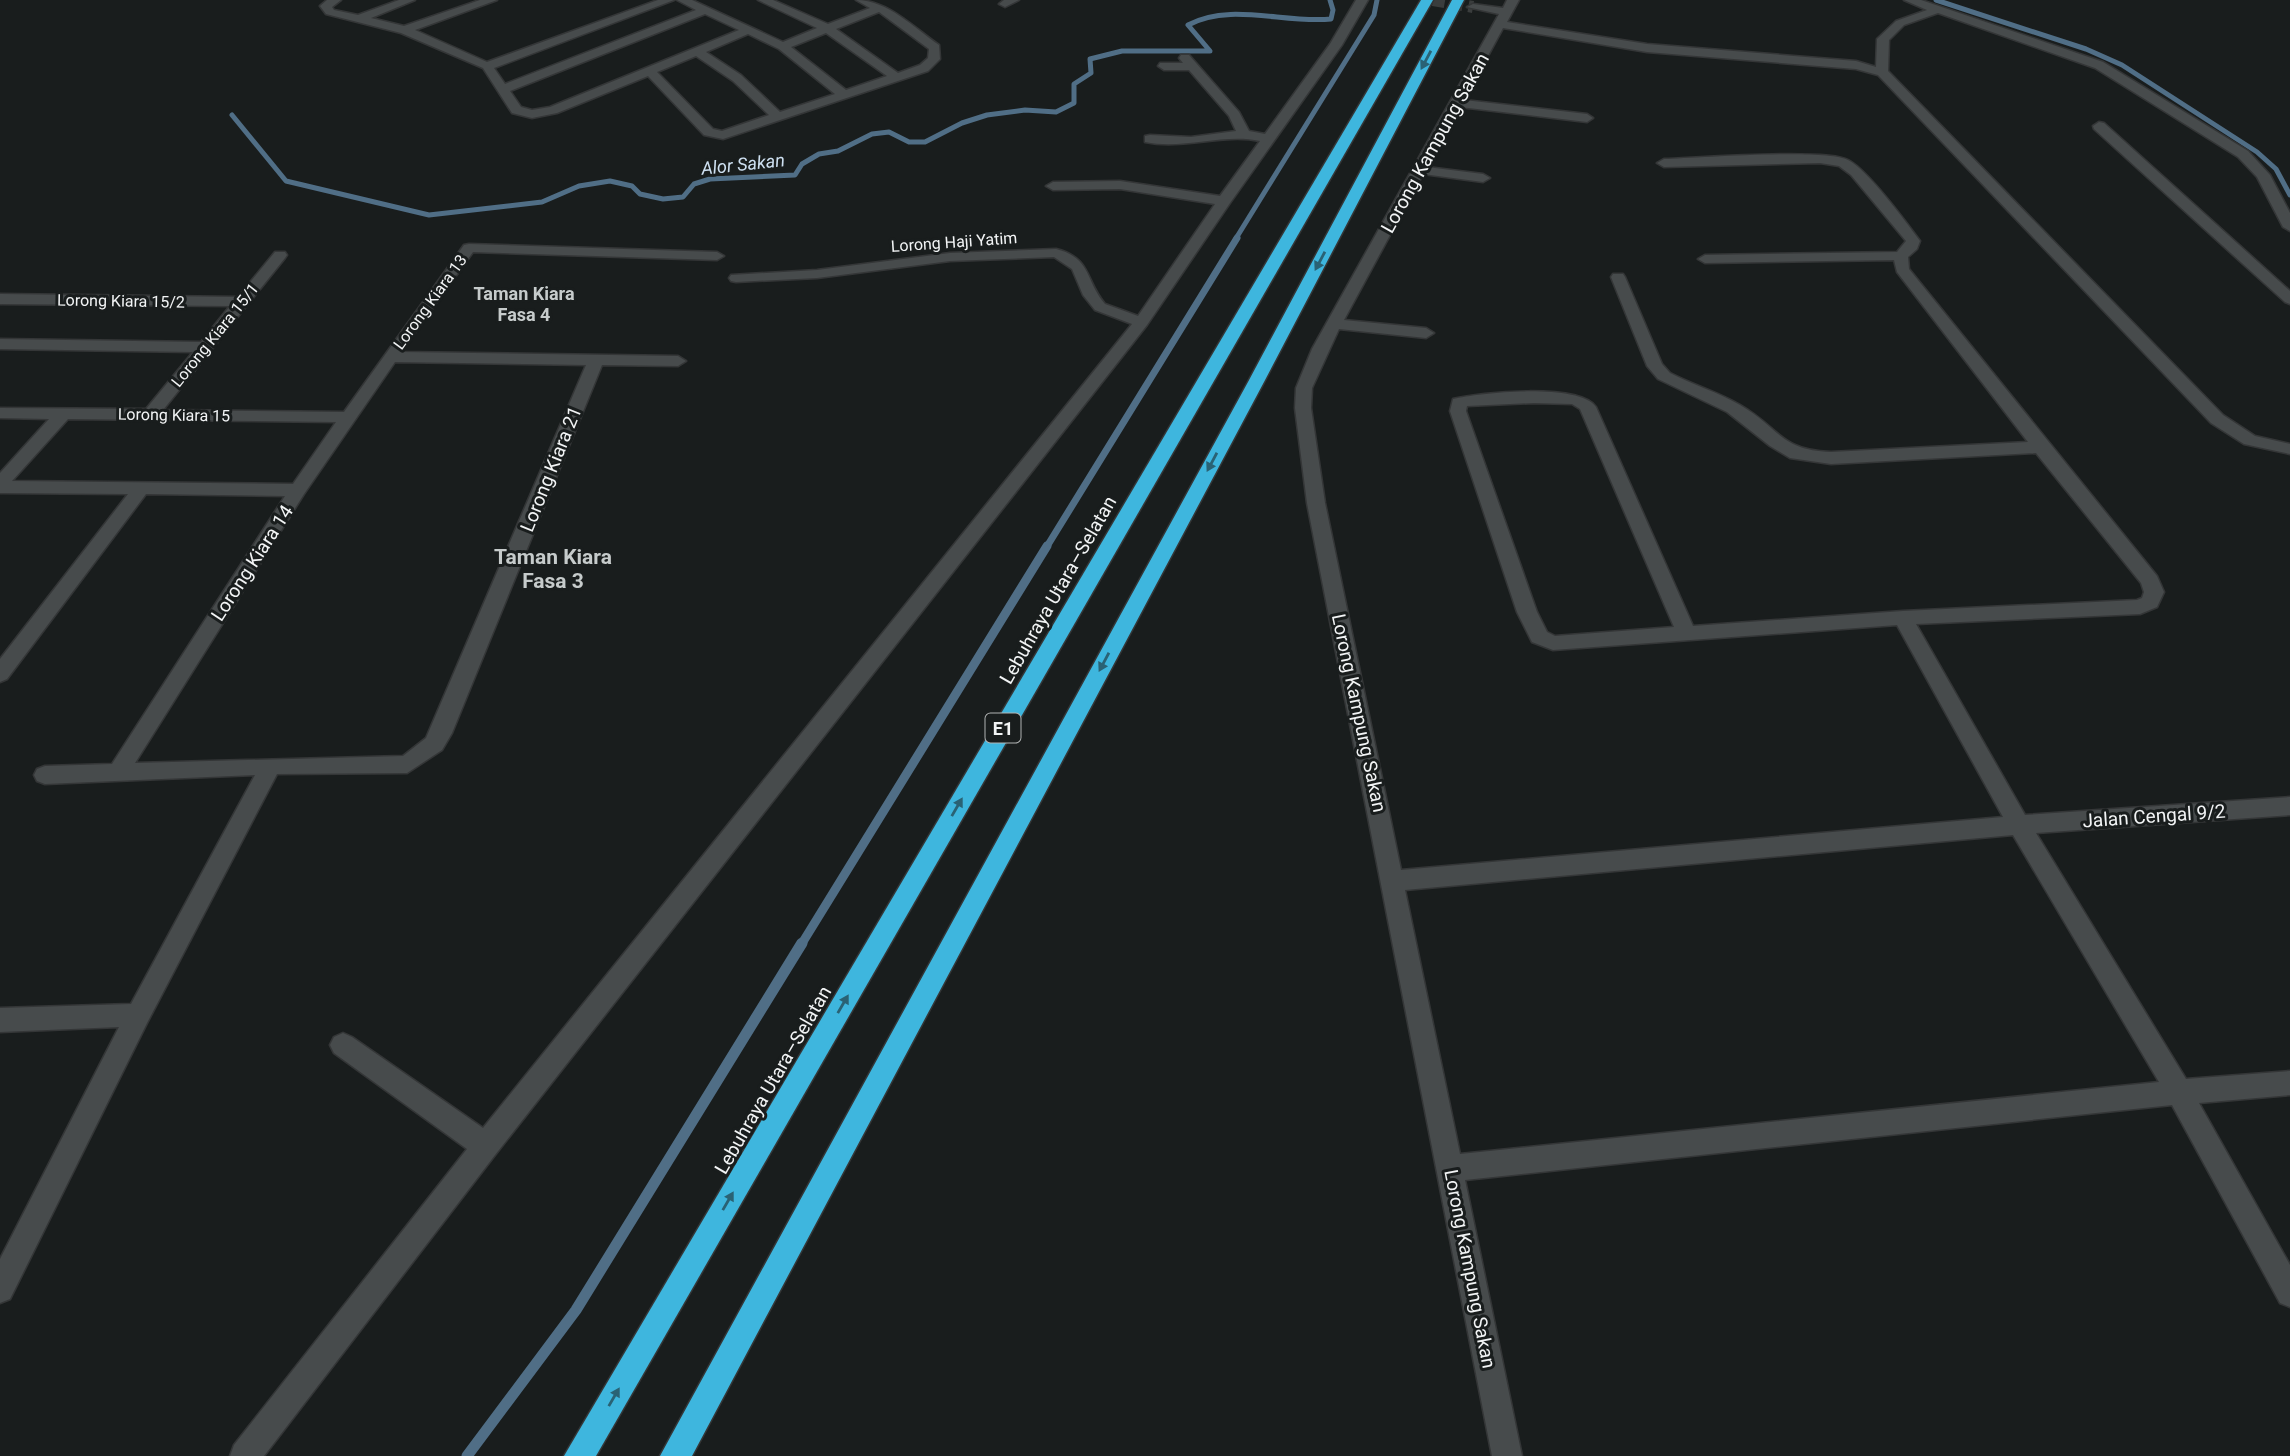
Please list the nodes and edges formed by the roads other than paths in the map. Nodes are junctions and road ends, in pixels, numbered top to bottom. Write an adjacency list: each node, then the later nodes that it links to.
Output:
1 (335, 0): 16 (street)
2 (410, 0): 16 (street)
3 (491, 0): 18 (street)
4 (668, 0): 22 (street)
5 (683, 0): 13 (street)
6 (764, 0): 17 (street)
7 (862, 0): 12 (street)
8 (1362, 0): 35 (street)
9 (1427, 0): 87 (highway, Lebuhraya Utara–Selatan / E1, one-way to 9)
10 (1910, 0): 14 (street)
11 (1466, 3): 15 (street); 88 (highway, one-way to 88)
12 (880, 8): 17 (street); 26 (street)
13 (706, 10): 19 (street); 27 (street)
14 (1937, 10): 25 (street); 41 (street)
15 (1507, 12): 25 (street); 29 (street, Lorong Kampung Sakan)
16 (356, 20): 18 (street)
17 (826, 28): 20 (street); 26 (street)
18 (405, 30): 22 (street)
19 (749, 30): 20 (street); 21 (street)
20 (783, 46): 28 (street)
21 (695, 51): 24 (street); 30 (street)
22 (487, 66): 27 (street)
23 (1164, 66): 33 (street)
24 (650, 71): 27 (street); 30 (street)
25 (1882, 72): 64 (street)
26 (896, 77): 28 (street)
27 (501, 90)
28 (844, 95): 30 (street)
29 (1458, 103): 31 (street); 37 (street, Lorong Kampung Sakan)
30 (779, 118)
31 (1587, 118)
32 (2099, 127): 49 (street)
33 (1244, 134): 34 (street); 35 (street)
34 (1150, 139)
35 (1268, 139): 40 (street)
36 (1664, 163): 44 (street)
37 (1420, 170): 38 (street); 52 (street, Lorong Kampung Sakan)
38 (1483, 178)
39 (1053, 186): 40 (street)
40 (1224, 201): 51 (street)
41 (2290, 226)
42 (279, 255): 50 (street, Lorong Kiara 15/1)
43 (717, 256): 56 (street, Lorong Kiara 13)
44 (1901, 256): 45 (street); 63 (street)
45 (1705, 259)
46 (1618, 277): 63 (street)
47 (736, 278): 51 (street, Lorong Haji Yatim)
48 (0, 299): 50 (street, Lorong Kiara 15/2)
49 (2290, 299)
50 (242, 302): 55 (street, Lorong Kiara 15/1)
51 (1142, 322): 82 (street)
52 (1334, 324): 53 (street); 76 (street, Lorong Kampung Sakan)
53 (1426, 333)
54 (0, 344): 55 (street)
55 (205, 347): 61 (street, Lorong Kiara 15/1)
56 (390, 357): 57 (street, Lorong Kiara 13); 62 (street, Lorong Kiara 14)
57 (596, 359): 58 (street, Lorong Kiara 13); 71 (street, Lorong Kiara 21)
58 (678, 361)
59 (64, 413): 60 (street, Lorong Kiara 15); 61 (street, Lorong Kiara 15); 65 (street)
60 (0, 414)
61 (151, 414): 62 (street, Lorong Kiara 15)
62 (348, 416): 67 (street, Lorong Kiara 14)
63 (2041, 447): 68 (street)
64 (2290, 449)
65 (0, 485): 66 (street)
66 (141, 489): 67 (street); 70 (street)
67 (298, 490): 72 (street, Lorong Kiara 14)
68 (1903, 618): 69 (street); 75 (street)
69 (1686, 633): 69 (street)
70 (0, 674)
71 (271, 766): 72 (street); 77 (street)
72 (118, 772): 73 (street)
73 (45, 775)
74 (2290, 806): 75 (street, Jalan Cengal 9/2)
75 (2019, 825): 76 (street, Jalan Cengal 9/2); 81 (street)
76 (1393, 881): 83 (street, Lorong Kampung Sakan)
77 (138, 1015): 78 (street); 84 (street)
78 (0, 1020)
79 (343, 1045): 82 (street)
80 (2290, 1083): 81 (street)
81 (2179, 1092): 83 (street); 85 (street)
82 (486, 1146): 86 (street)
83 (1450, 1168): 89 (street, Lorong Kampung Sakan)
84 (0, 1289)
85 (2290, 1293)
86 (245, 1456)
87 (579, 1456)
88 (675, 1456)
89 (1507, 1456)

